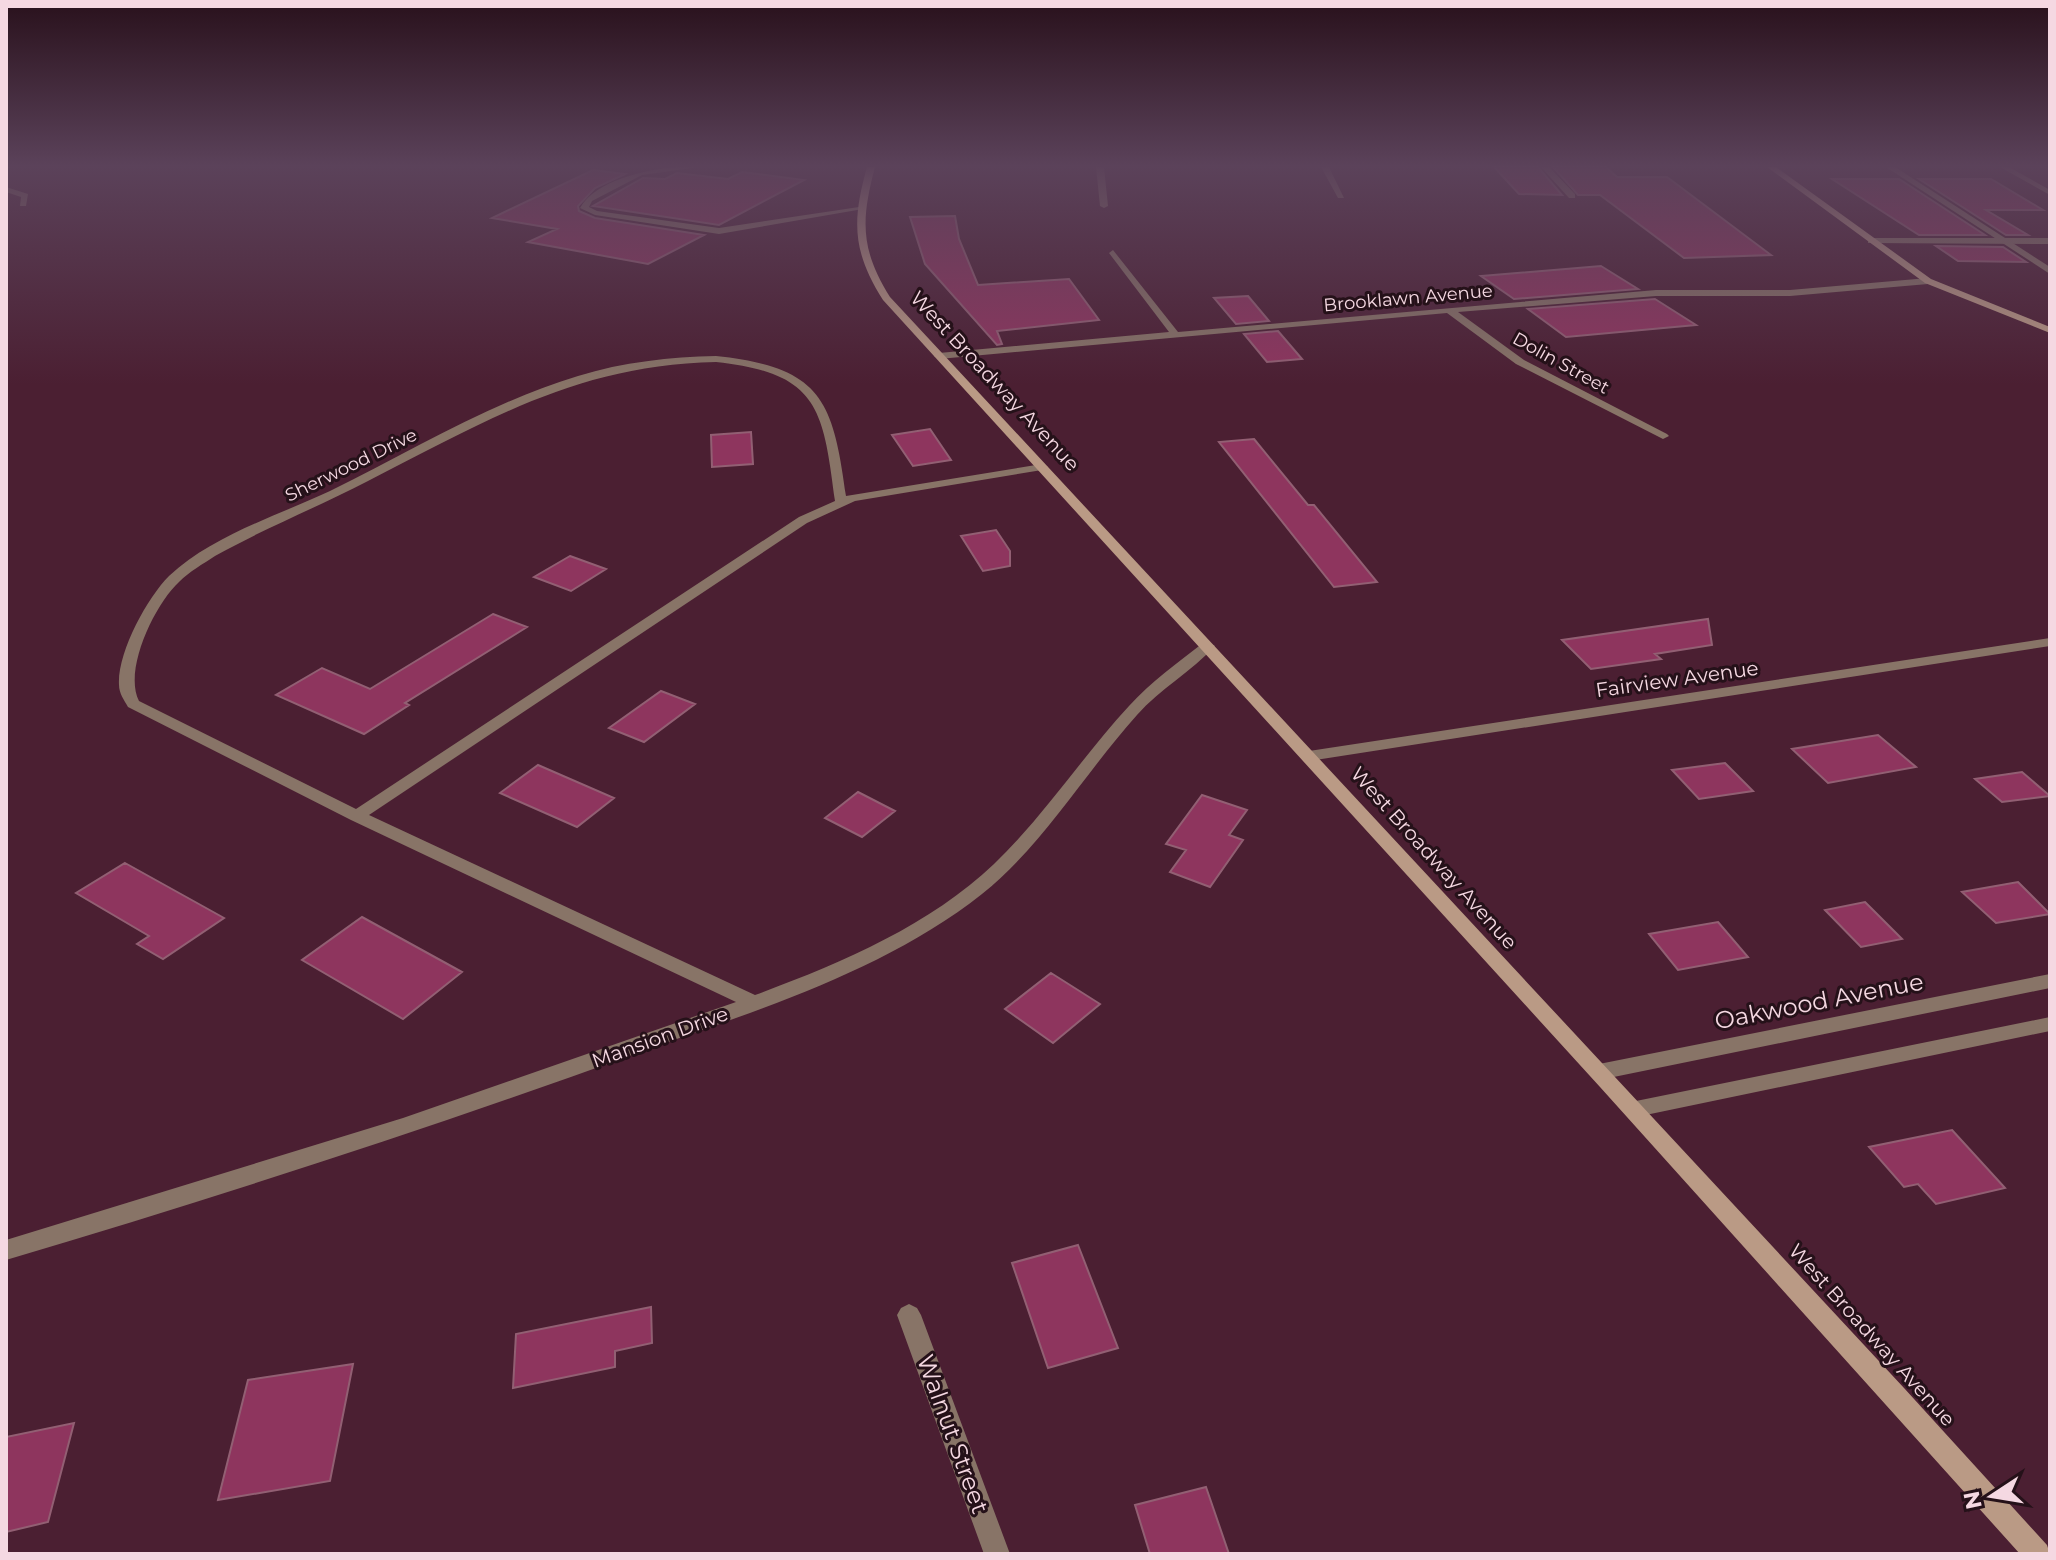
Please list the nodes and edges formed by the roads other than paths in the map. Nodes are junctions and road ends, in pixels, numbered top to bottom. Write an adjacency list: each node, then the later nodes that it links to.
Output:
1 (860, 240): 11 (main road, West Broadway Avenue)
2 (1871, 241): 3 (street); 7 (main road)
3 (2006, 241): 4 (street); 6 (street)
4 (2050, 241)
5 (1113, 253): 10 (street)
6 (2050, 271)
7 (1928, 281): 8 (street, Brooklawn Avenue); 9 (main road)
8 (1449, 310): 10 (street, Brooklawn Avenue); 12 (street, Dolin Street)
9 (2050, 330)
10 (1176, 335): 11 (street, Brooklawn Avenue)
11 (939, 356): 13 (main road, West Broadway Avenue)
12 (1663, 436)
13 (1042, 467): 14 (street); 16 (main road, West Broadway Avenue)
14 (841, 502): 18 (street); 18 (street, Sherwood Drive)
15 (2050, 642): 17 (street, Fairview Avenue)
16 (1208, 646): 17 (main road, West Broadway Avenue); 20 (street, Mansion Drive)
17 (1309, 756): 22 (main road, West Broadway Avenue)
18 (357, 816): 20 (street, Sherwood Drive)
19 (2050, 981): 22 (street, Oakwood Avenue)
20 (754, 1002): 24 (street, Mansion Drive)
21 (2050, 1024): 23 (street)
22 (1599, 1072): 23 (main road, West Broadway Avenue)
23 (1636, 1109): 27 (main road, West Broadway Avenue)
24 (6, 1250)
25 (909, 1315): 26 (street, Walnut Street)
26 (997, 1554)
27 (2038, 1554)

